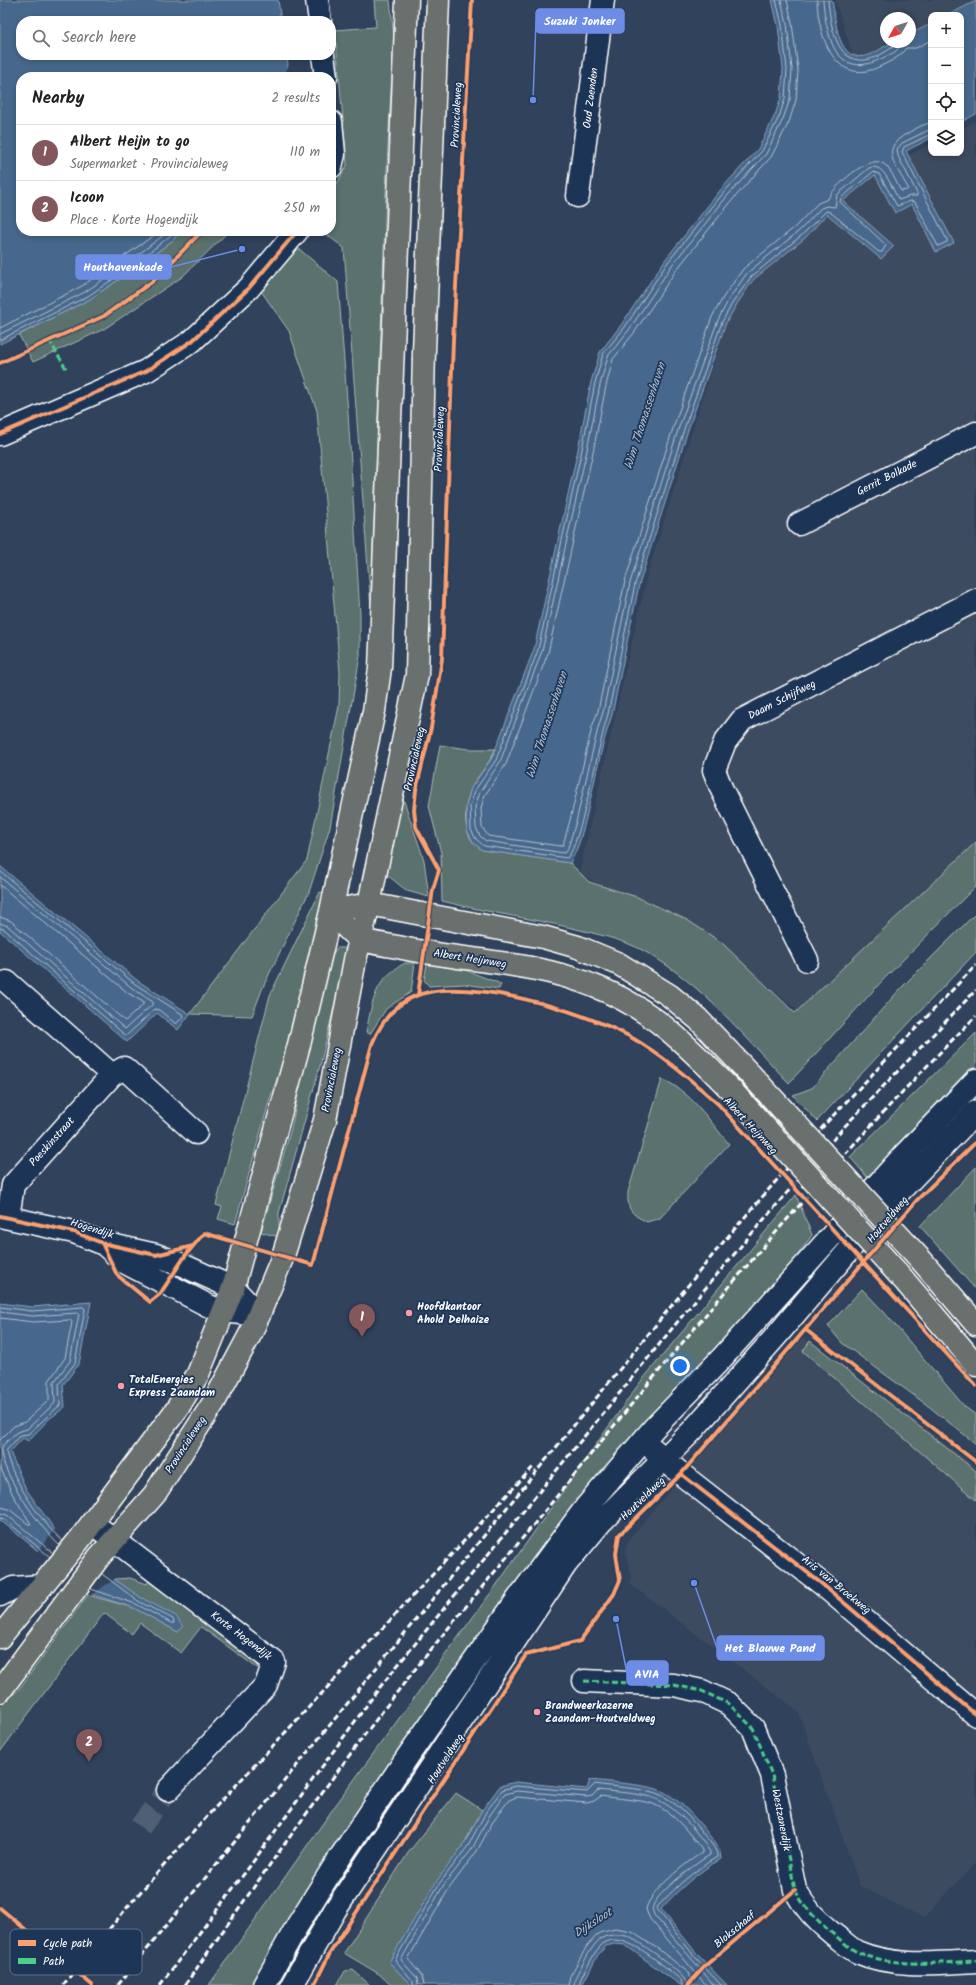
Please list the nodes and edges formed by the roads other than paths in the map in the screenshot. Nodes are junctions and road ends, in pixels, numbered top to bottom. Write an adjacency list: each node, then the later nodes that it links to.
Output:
1 (317, 0): 5 (street)
2 (407, 0): 15 (main road)
3 (438, 0): 14 (main road, Provincialeweg)
4 (603, 0): 8 (street, Oud Zaenden)
5 (319, 16)
6 (324, 60): 7 (street)
7 (325, 72)
8 (578, 196)
9 (293, 236): 11 (street)
10 (976, 433): 12 (street, Gerrit Bolkade)
11 (0, 434)
12 (799, 524)
13 (976, 600): 17 (street, Daam Schijfweg)
14 (369, 904): 15 (main road); 16 (main road, Provincialeweg); 28 (main road, bridge)
15 (331, 911): 16 (main road); 25 (main road)
16 (360, 939): 27 (main road, Provincialeweg); 29 (main road, Albert Heijnweg, bridge)
17 (807, 960)
18 (7, 982): 19 (street)
19 (112, 1075): 22 (street); 23 (street, Poeskinstraat)
20 (976, 1080): 30 (street)
21 (976, 1112): 31 (street, Houtveldweg)
22 (196, 1133)
23 (4, 1216): 24 (street, Hogendijk)
24 (102, 1243): 25 (street, Hogendijk); 26 (street)
25 (233, 1288): 26 (main road); 27 (street, Hogendijk)
26 (223, 1312): 27 (street); 32 (main road)
27 (259, 1315): 33 (main road, Provincialeweg)
28 (976, 1324)
29 (976, 1365)
30 (643, 1441): 31 (street, Aris van Broekweg); 42 (street)
31 (664, 1459): 39 (street, Aris van Broekweg); 43 (street, Houtveldweg)
32 (86, 1531): 33 (street, Korte Hogendijk); 34 (main road)
33 (114, 1540): 38 (main road, Provincialeweg); 40 (street, Korte Hogendijk)
34 (49, 1578): 35 (street); 36 (main road)
35 (0, 1595)
36 (0, 1637)
37 (584, 1682): 41 (street, Westzanerdijk)
38 (0, 1691)
39 (976, 1714)
40 (168, 1790)
41 (976, 1961)
42 (264, 1985)
43 (292, 1985)

